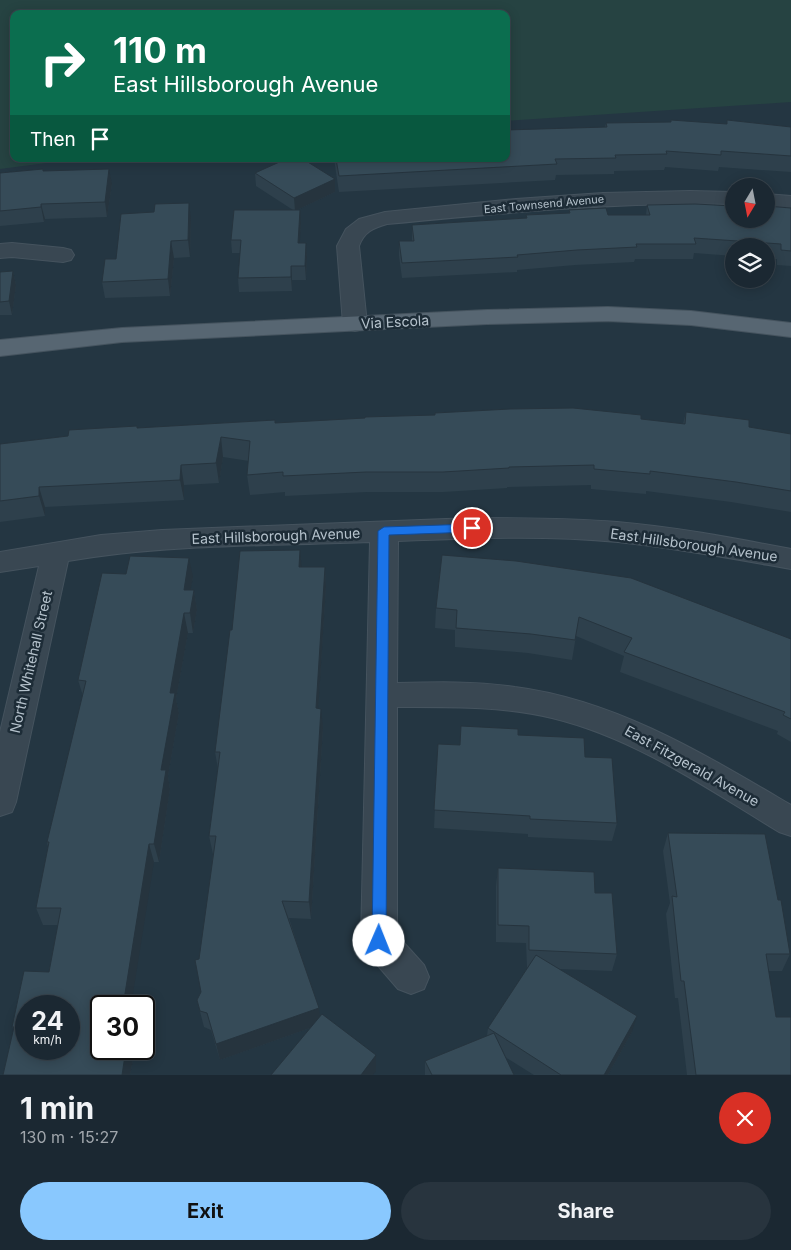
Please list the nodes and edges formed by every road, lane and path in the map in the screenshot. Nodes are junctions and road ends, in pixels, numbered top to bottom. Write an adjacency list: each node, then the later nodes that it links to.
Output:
1 (725, 198): 6 (street, East Townsend Avenue)
2 (775, 201): 3 (street)
3 (791, 202)
4 (0, 251): 5 (street)
5 (63, 255)
6 (355, 324): 7 (main road, Via Escola); 8 (main road, Via Escola)
7 (791, 330)
8 (0, 348)
9 (384, 531): 10 (street, East Hillsborough Avenue); 11 (street, East Hillsborough Avenue); 13 (street)
10 (56, 552): 12 (street, East Hillsborough Avenue); 14 (street, North Whitehall Street)
11 (791, 560)
12 (0, 562)
13 (382, 695): 15 (street, East Fitzgerald Avenue); 16 (street)
14 (0, 802)
15 (791, 822)
16 (412, 977)

